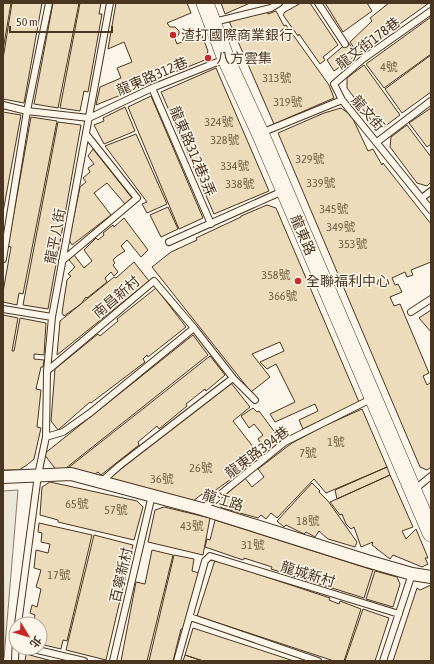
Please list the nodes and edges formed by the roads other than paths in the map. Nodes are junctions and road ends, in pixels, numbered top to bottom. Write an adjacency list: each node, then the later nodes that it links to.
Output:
1 (49, 3): 14 (lane)
2 (110, 3): 15 (lane, 龍平八街)
3 (204, 3): 7 (street, 龍東路)
4 (279, 3): 7 (lane)
5 (318, 3): 8 (lane)
6 (431, 11): 11 (lane, 龍文街178巷)
7 (213, 23): 9 (street, 龍東路)
8 (345, 44)
9 (226, 59): 10 (lane, 龍東路312巷); 16 (street, 龍東路)
10 (152, 88): 15 (lane, 龍東路312巷); 23 (lane, 龍東路312巷3弄)
11 (342, 100): 16 (lane, 龍文街); 18 (lane, 龍文街)
12 (431, 101): 18 (lane)
13 (3, 105): 14 (lane)
14 (27, 111): 15 (lane); 25 (lane)
15 (89, 118): 17 (lane, 龍平八街)
16 (260, 133): 19 (street, 龍東路)
17 (86, 134): 26 (lane, 龍平八街); 26 (lane)
18 (377, 142): 21 (lane, 龍文街)
19 (284, 190): 23 (lane); 34 (street, 龍東路)
20 (431, 191): 21 (lane)
21 (422, 198): 22 (lane, 龍文街)
22 (431, 210)
23 (211, 224): 24 (lane)
24 (169, 242)
25 (3, 259)
26 (62, 261): 30 (lane, 龍平八街)
27 (431, 299): 29 (lane)
28 (3, 309): 30 (lane)
29 (411, 312)
30 (52, 317): 32 (lane, 龍平八街)
31 (194, 328): 32 (lane, 南昌新村); 33 (lane, 南昌新村); 36 (lane)
32 (47, 371): 36 (lane, 龍平八街)
33 (233, 378): 35 (lane, 南昌新村); 40 (lane)
34 (373, 398): 41 (street, 龍東路); 43 (lane, 龍東路394巷)
35 (255, 400)
36 (46, 437): 37 (lane, 龍平八街)
37 (38, 475): 39 (street, 龍江路); 40 (street, 龍江路); 48 (lane, 龍平八街)
38 (431, 476): 41 (lane)
39 (3, 477)
40 (101, 482): 42 (street, 龍江路)
41 (413, 491): 44 (street, 龍東路)
42 (152, 495): 43 (street, 龍江路); 52 (lane, 百寧新村)
43 (202, 508): 45 (street, 龍江路)
44 (431, 533)
45 (412, 574): 46 (street, 龍江路); 47 (lane)
46 (431, 577)
47 (399, 614): 49 (lane, 龍城新村); 55 (lane)
48 (19, 616)
49 (190, 617): 53 (lane); 54 (lane)
50 (48, 652): 51 (lane)
51 (84, 661)
52 (113, 661)
53 (177, 661)
54 (318, 661)
55 (382, 661)

